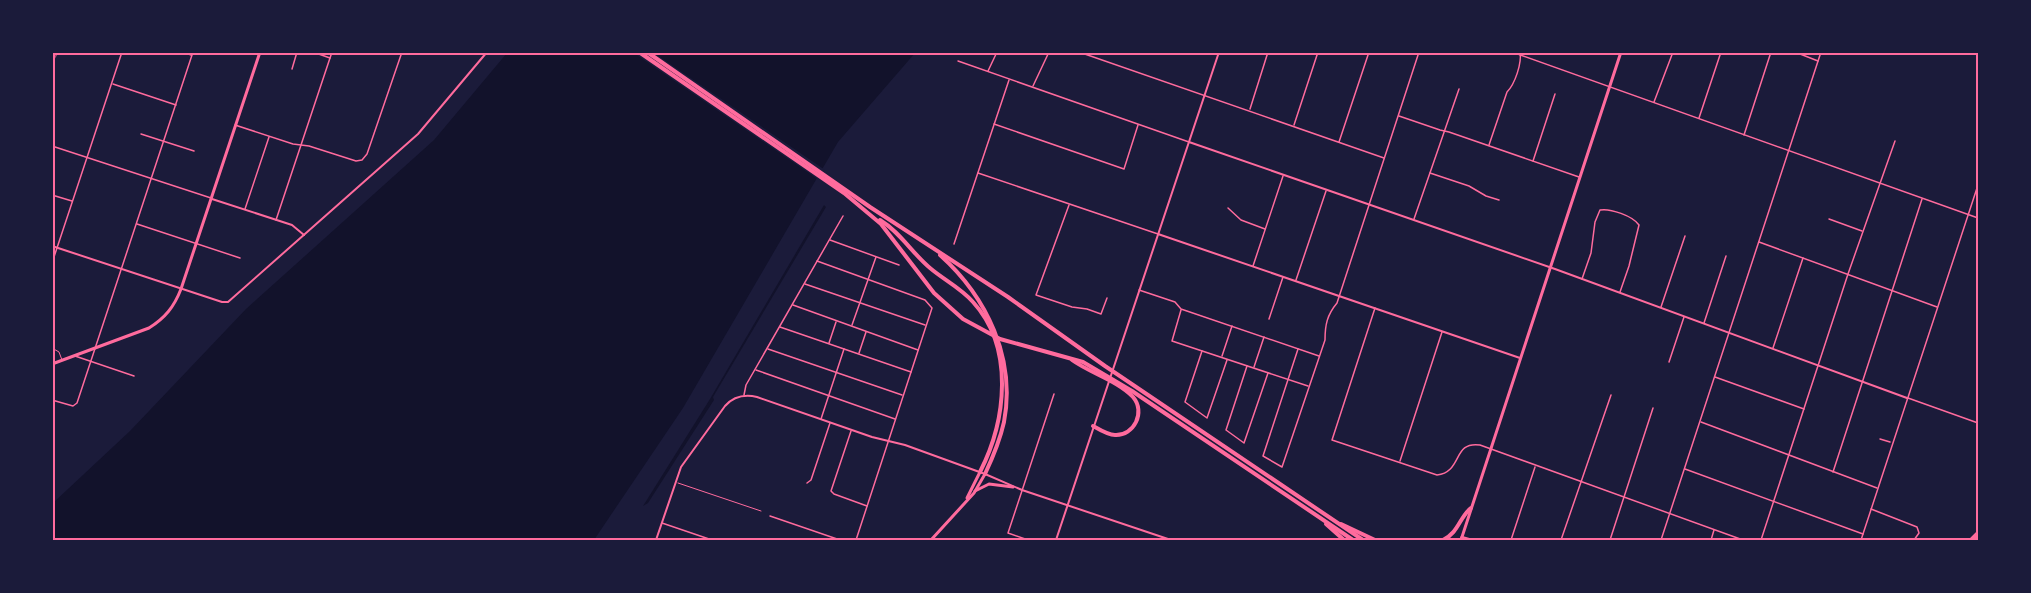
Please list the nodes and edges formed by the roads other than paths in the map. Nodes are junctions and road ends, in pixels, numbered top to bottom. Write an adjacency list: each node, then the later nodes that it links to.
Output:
1 (122, 52): 34 (street)
2 (183, 52): 26 (street)
3 (260, 52): 47 (main road)
4 (297, 52): 31 (street)
5 (313, 52): 28 (street)
6 (332, 52): 28 (street)
7 (402, 52): 57 (street)
8 (487, 52): 94 (street)
9 (639, 52): 73 (highway)
10 (647, 52): 73 (highway)
11 (997, 52): 32 (street)
12 (1048, 52): 35 (street)
13 (1079, 52): 39 (street)
14 (1219, 52): 39 (street)
15 (1268, 52): 42 (street)
16 (1318, 52): 48 (street)
17 (1369, 52): 56 (street)
18 (1419, 52): 43 (street)
19 (1512, 52): 27 (street)
20 (1621, 52): 36 (main road)
21 (1673, 52): 40 (street)
22 (1721, 52): 44 (street)
23 (1771, 52): 52 (street)
24 (1795, 52): 30 (street)
25 (1821, 52): 30 (street)
26 (193, 54): 41 (street)
27 (1520, 54): 36 (street); 59 (street)
28 (330, 58): 57 (street)
29 (958, 61): 32 (street)
30 (1818, 61): 61 (street)
31 (292, 69)
32 (988, 71): 33 (street)
33 (1009, 79): 35 (street); 45 (street)
34 (112, 84): 41 (street); 62 (street)
35 (1033, 87): 46 (street)
36 (1610, 87): 40 (street); 68 (main road)
37 (1459, 89): 49 (street)
38 (1555, 94): 64 (street)
39 (1204, 96): 42 (street); 55 (street)
40 (1654, 103): 44 (street)
41 (176, 105): 53 (street)
42 (1249, 110): 48 (street)
43 (1398, 116): 49 (street); 63 (street)
44 (1699, 119): 52 (street)
45 (994, 124): 46 (street); 66 (street)
46 (1139, 124): 55 (street)
47 (235, 125): 51 (street); 75 (main road)
48 (1294, 126): 56 (street)
49 (1444, 131): 59 (street); 65 (street)
50 (141, 134): 53 (street)
51 (269, 136): 57 (street); 82 (street)
52 (1744, 136): 61 (street)
53 (164, 141): 60 (street); 69 (street)
54 (1895, 141): 70 (street)
55 (1189, 142): 67 (street); 93 (street)
56 (1339, 142): 63 (street)
57 (301, 145): 88 (street)
58 (52, 146): 62 (street)
59 (1489, 146): 64 (street)
60 (194, 151)
61 (1788, 152): 70 (street); 98 (street)
62 (87, 157): 69 (street); 78 (street)
63 (1384, 158): 80 (street)
64 (1533, 161): 68 (street)
65 (1430, 172): 77 (street); 89 (street)
66 (978, 173): 79 (street); 100 (street)
67 (1284, 175): 72 (street); 91 (street)
68 (1580, 178): 111 (main road)
69 (151, 179): 75 (street); 90 (street)
70 (1880, 184): 76 (street); 92 (street)
71 (1978, 185): 83 (street)
72 (1326, 190): 80 (street); 117 (street)
73 (845, 191): 85 (highway); 97 (highway)
74 (52, 195): 78 (street)
75 (211, 198): 82 (street); 99 (main road)
76 (1922, 199): 83 (street); 121 (street)
77 (1498, 200)
78 (73, 202): 102 (street)
79 (1069, 204): 93 (street); 124 (street)
80 (1369, 205): 89 (street); 123 (street)
81 (1228, 208): 91 (street)
82 (245, 210): 88 (street)
83 (1969, 214): 86 (street); 127 (street)
84 (843, 216): 96 (street)
85 (874, 217): 155 (highway); 200 (highway)
86 (1978, 218)
87 (1829, 219): 92 (street)
88 (276, 220): 94 (street)
89 (1413, 220): 111 (street)
90 (136, 224): 99 (street); 112 (street)
91 (1266, 229): 110 (street)
92 (1863, 231): 113 (street)
93 (1158, 234): 110 (street); 120 (street)
94 (304, 235): 119 (street)
95 (1685, 236): 129 (street)
96 (829, 240): 103 (street); 107 (street)
97 (921, 240): 200 (highway); 220 (highway)
98 (1758, 242): 106 (street); 141 (street)
99 (196, 243): 105 (street); 119 (main road)
100 (954, 244)
101 (52, 246): 102 (street)
102 (58, 248): 108 (street); 112 (street)
103 (876, 256): 109 (street); 115 (street)
104 (1726, 256): 134 (street)
105 (240, 258)
106 (1803, 258): 113 (street); 149 (street)
107 (817, 261): 115 (street); 118 (street)
108 (52, 263)
109 (899, 265)
110 (1253, 266): 114 (street)
111 (1550, 268): 116 (street); 158 (main road)
112 (122, 269): 119 (street); 145 (street)
113 (1848, 274): 121 (street); 164 (street)
114 (1283, 276): 117 (street); 132 (street)
115 (868, 279): 125 (street); 136 (street)
116 (1582, 279): 122 (street); 122 (street)
117 (1296, 281): 123 (street)
118 (804, 284): 125 (street); 126 (street)
119 (181, 288): 145 (main road)
120 (1140, 290): 130 (street); 189 (street)
121 (1892, 291): 127 (street); 173 (street)
122 (1620, 293): 129 (street)
123 (1339, 295): 128 (street); 154 (street)
124 (1107, 298)
125 (860, 302): 135 (street); 136 (street)
126 (792, 305): 133 (street); 138 (street)
127 (1937, 307): 180 (street)
128 (1375, 308): 140 (street); 196 (street)
129 (1661, 308): 131 (street)
130 (1181, 309): 137 (street); 151 (street)
131 (1684, 316): 134 (street); 161 (street)
132 (1269, 320)
133 (837, 321): 135 (street); 143 (street)
134 (1704, 324): 141 (street)
135 (852, 326): 139 (street)
136 (926, 326): 150 (street)
137 (1232, 326): 142 (street); 156 (street)
138 (779, 327): 143 (street); 146 (street)
139 (866, 331): 150 (street); 152 (street)
140 (1442, 331): 158 (street); 196 (street)
141 (1729, 333): 149 (street); 171 (street)
142 (1264, 337): 148 (street); 165 (street)
143 (829, 344): 147 (street)
144 (52, 348): 159 (lane)
145 (95, 348): 153 (main road); 160 (street)
146 (767, 348): 166 (street); 167 (street)
147 (844, 349): 152 (street); 167 (street)
148 (1298, 349): 154 (street); 172 (street)
149 (1773, 349): 164 (street)
150 (919, 350): 168 (street)
151 (1202, 350): 156 (street); 157 (street)
152 (859, 354): 168 (street)
153 (74, 356): 159 (main road); 160 (street)
154 (1320, 356): 174 (street)
155 (1069, 357): 189 (highway); 218 (highway)
156 (1222, 357): 157 (street)
157 (1227, 358): 163 (street)
158 (1520, 358): 194 (main road)
159 (62, 360): 162 (main road)
160 (91, 362): 170 (street); 181 (street)
161 (1669, 362)
162 (52, 363)
163 (1247, 365): 165 (street); 169 (street)
164 (1818, 365): 173 (street); 183 (street)
165 (1254, 368): 169 (street)
166 (755, 370): 178 (street); 179 (street)
167 (836, 372): 176 (street); 179 (street)
168 (911, 372): 176 (street)
169 (1268, 372): 172 (street)
170 (134, 376)
171 (1714, 377): 183 (street); 186 (street)
172 (1288, 379): 174 (street); 174 (street)
173 (1863, 382): 180 (street); 199 (street)
174 (1309, 386)
175 (1054, 394): 206 (street)
176 (903, 395): 185 (street)
177 (1611, 395): 202 (street)
178 (744, 396): 184 (street); 201 (street)
179 (829, 396): 184 (street); 185 (street)
180 (1907, 398): 188 (street); 193 (street)
181 (52, 399)
182 (1653, 408): 208 (street)
183 (1804, 409): 195 (street)
184 (821, 419): 187 (street)
185 (896, 419): 192 (street)
186 (1699, 422): 195 (street); 198 (street)
187 (830, 423): 190 (street); 203 (street)
188 (1978, 423)
189 (1094, 426): 212 (street)
190 (851, 430): 192 (street); 211 (street)
191 (1880, 439): 193 (street)
192 (888, 441): 200 (street); 211 (street)
193 (1892, 443): 205 (street)
194 (1491, 449): 196 (street); 197 (street); 213 (main road)
195 (1788, 455): 199 (street); 210 (street)
196 (1399, 463)
197 (1535, 465): 202 (street); 239 (street)
198 (1684, 469): 210 (street); 216 (street)
199 (1833, 472): 205 (street)
200 (982, 473): 204 (street); 207 (main road); 209 (main road)
201 (675, 482): 215 (lane); 219 (street)
202 (1581, 482): 208 (street); 240 (street)
203 (807, 483)
204 (1013, 487): 206 (street); 207 (main road)
205 (1877, 488): 214 (street)
206 (1022, 490): 212 (street); 230 (street)
207 (974, 493): 209 (main road)
208 (1624, 497): 216 (street); 241 (street)
209 (966, 500): 229 (main road)
210 (1773, 501): 223 (street); 245 (street)
211 (867, 506): 228 (street)
212 (1067, 506): 231 (street); 232 (street)
213 (1471, 508): 224 (main road); 237 (highway)
214 (1871, 509): 223 (street); 247 (street)
215 (761, 511)
216 (1670, 514): 221 (street); 242 (street)
217 (770, 516): 227 (street)
218 (1324, 520): 233 (highway); 234 (highway)
219 (662, 522): 225 (street); 226 (street)
220 (1337, 523): 235 (highway); 236 (highway)
221 (1714, 530): 243 (street); 244 (street)
222 (1978, 533): 248 (highway)
223 (1863, 534): 246 (street)
224 (1461, 539): 238 (highway)
225 (656, 540)
226 (712, 540)
227 (840, 540)
228 (855, 540)
229 (931, 540)
230 (1028, 540)
231 (1056, 540)
232 (1172, 540)
233 (1344, 540)
234 (1353, 540)
235 (1363, 540)
236 (1375, 540)
237 (1443, 540)
238 (1469, 540)
239 (1511, 540)
240 (1561, 540)
241 (1610, 540)
242 (1661, 540)
243 (1711, 540)
244 (1743, 540)
245 (1761, 540)
246 (1861, 540)
247 (1914, 540)
248 (1971, 540)

